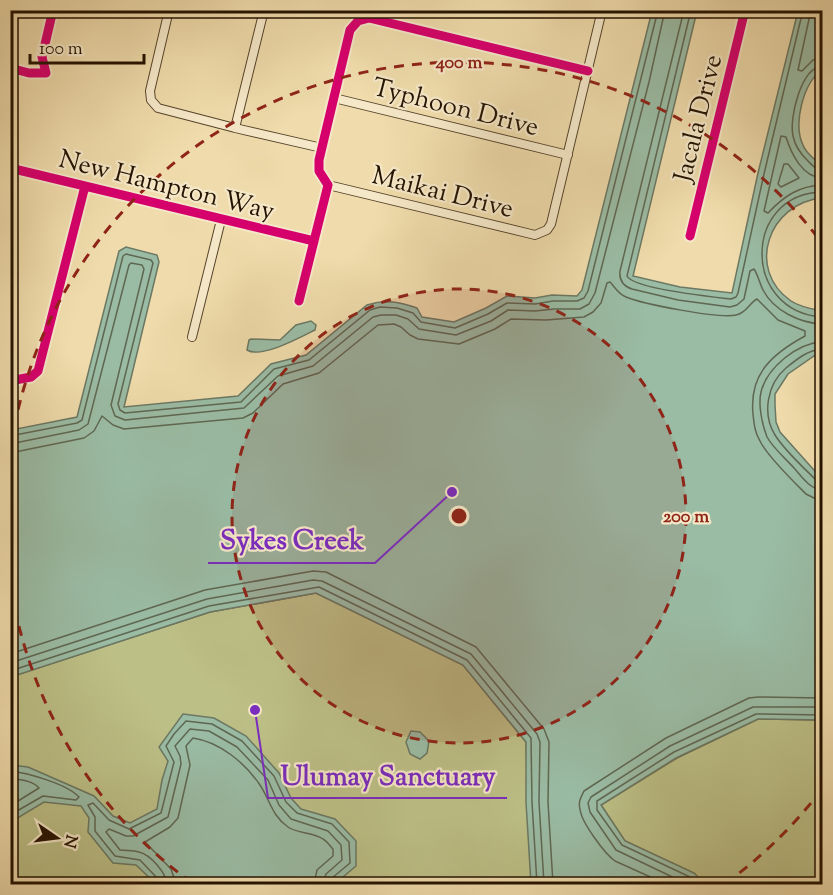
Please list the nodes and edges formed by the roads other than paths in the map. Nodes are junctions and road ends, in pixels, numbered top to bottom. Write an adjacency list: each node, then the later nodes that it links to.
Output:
1 (53, 10): 6 (street)
2 (170, 10): 9 (street)
3 (264, 10): 9 (street)
4 (603, 10): 7 (street)
5 (745, 10): 16 (street, Jacala Drive)
6 (10, 69)
7 (588, 71): 8 (street); 11 (street)
8 (334, 98): 10 (street); 11 (street, Typhoon Drive)
9 (236, 128): 10 (street)
10 (321, 147): 13 (street)
11 (568, 155): 13 (street, Maikai Drive)
12 (10, 168): 14 (street, New Hampton Way)
13 (328, 185): 17 (street)
14 (85, 186): 15 (street, New Hampton Way); 20 (street)
15 (221, 220): 17 (street, New Hampton Way); 19 (street)
16 (690, 236)
17 (314, 241): 18 (street)
18 (299, 301)
19 (192, 337)
20 (10, 381)

